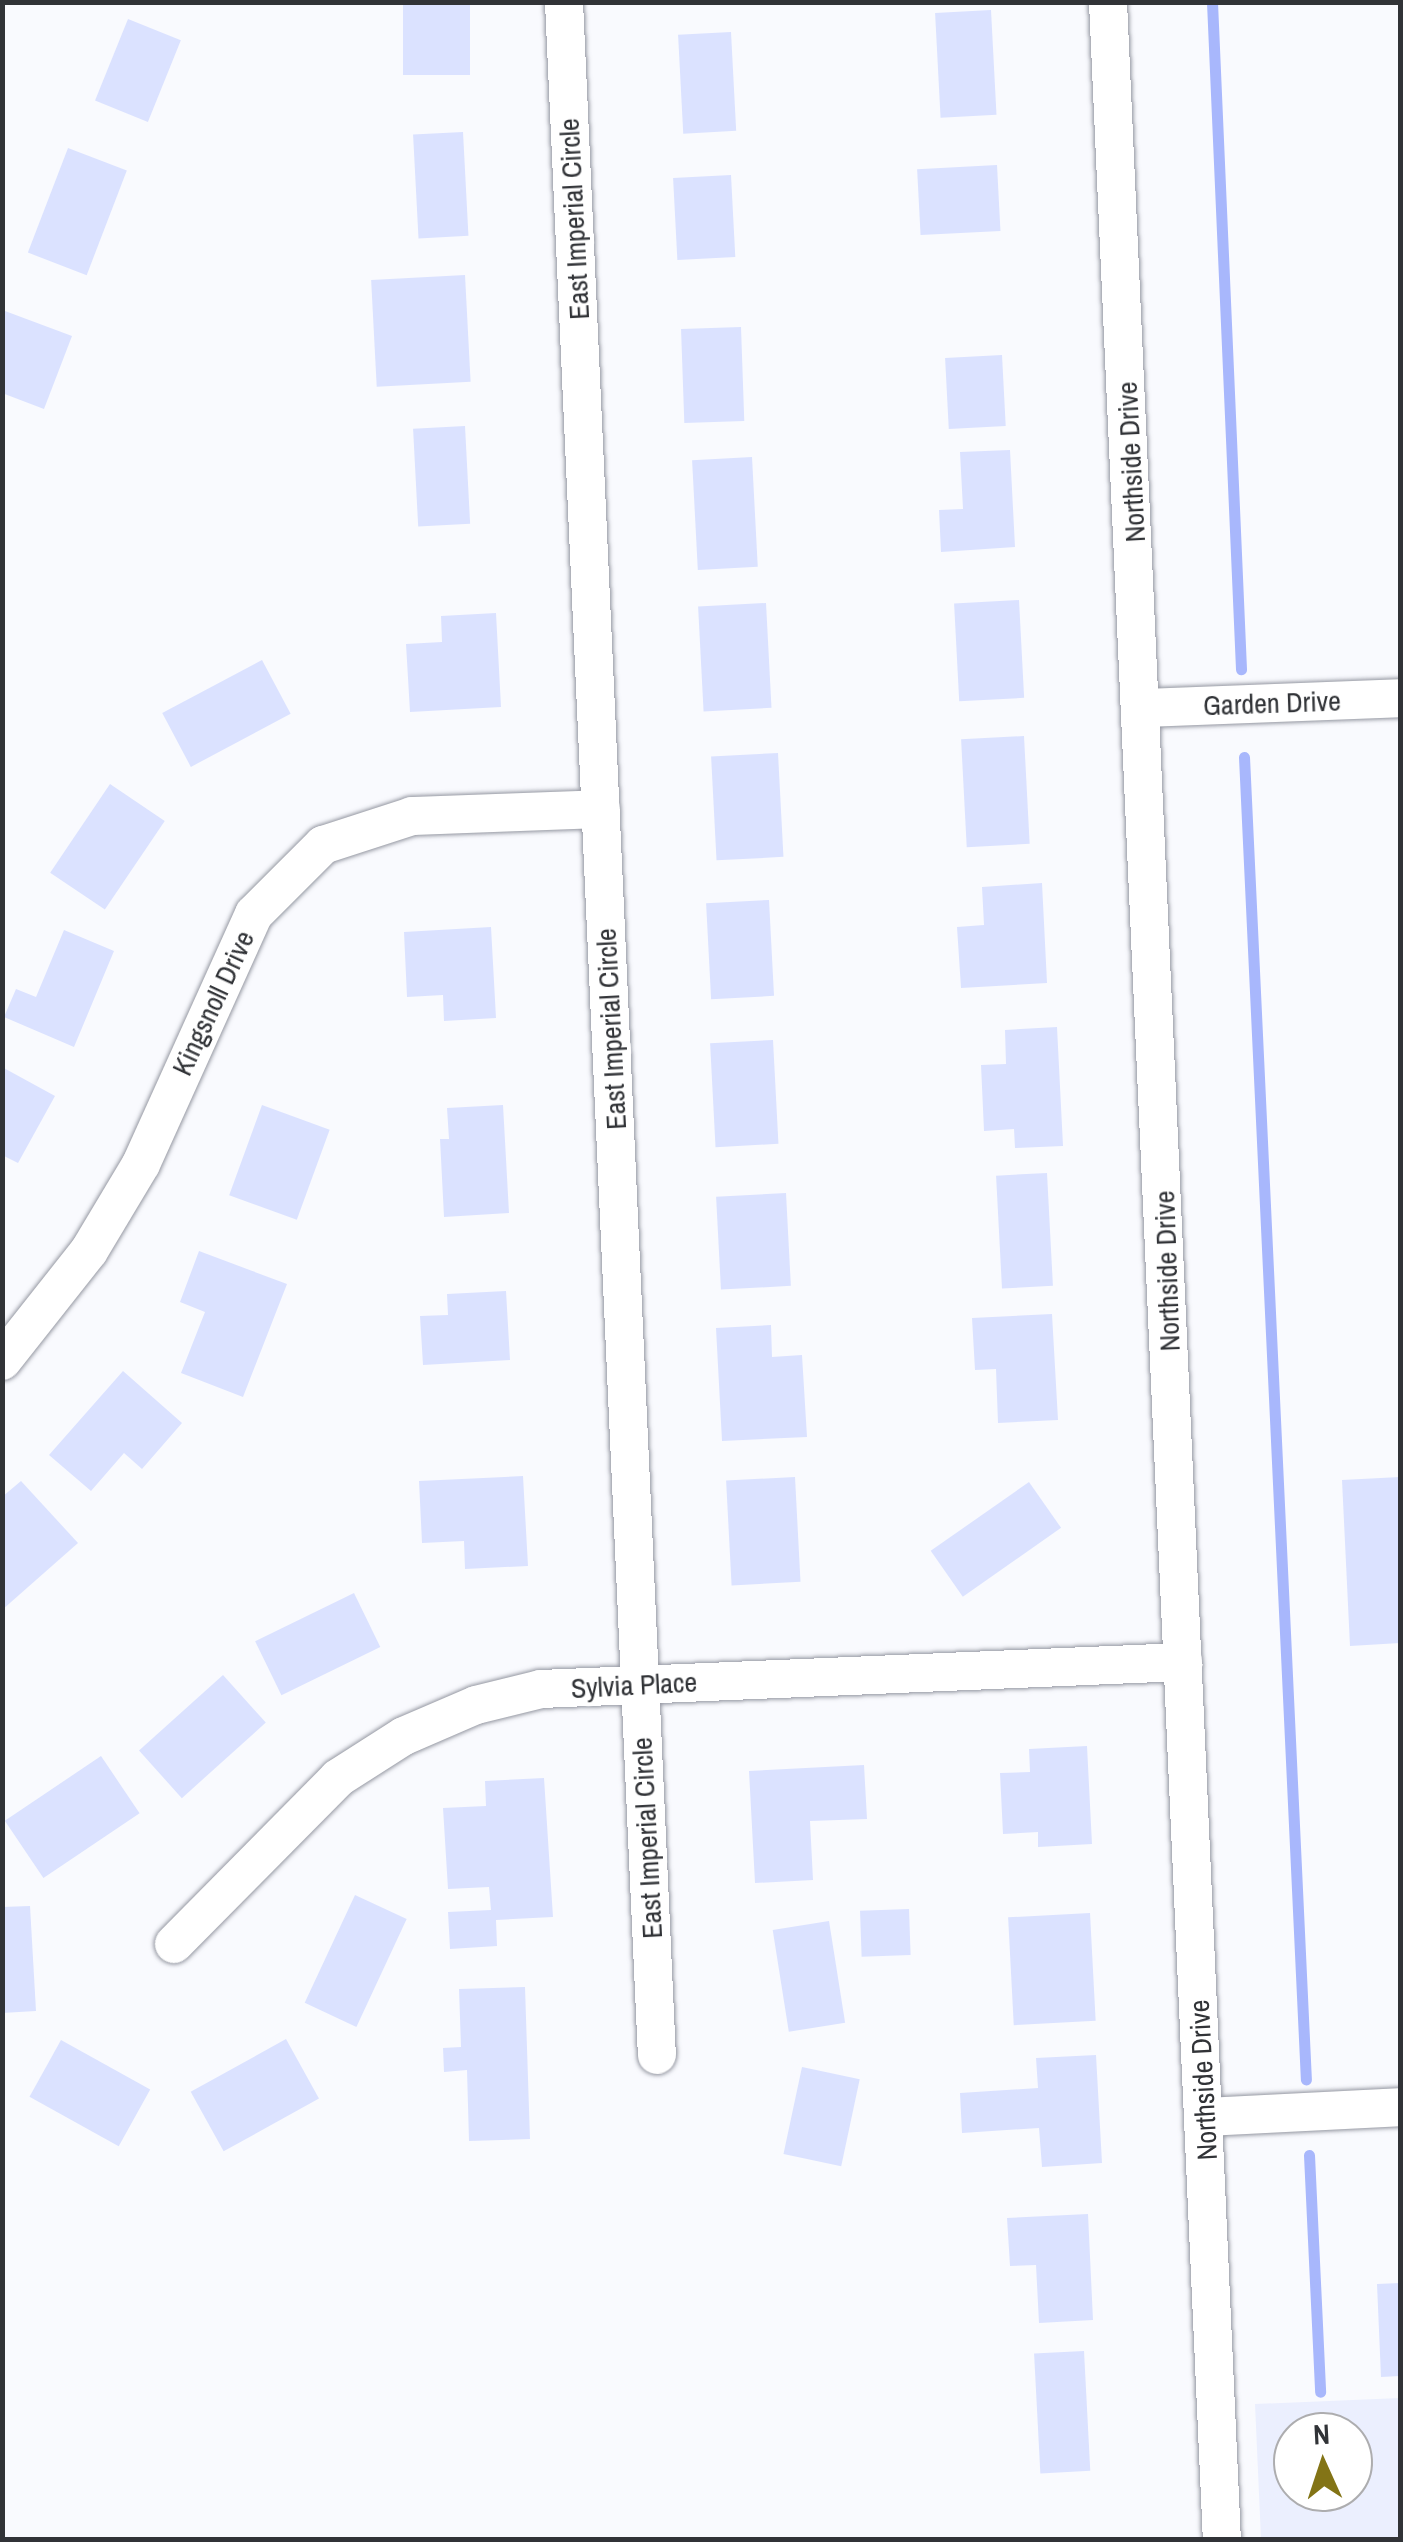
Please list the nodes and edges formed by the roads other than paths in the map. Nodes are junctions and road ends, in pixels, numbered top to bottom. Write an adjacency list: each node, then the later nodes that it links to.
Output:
1 (564, 2): 5 (street, East Imperial Circle)
2 (1108, 2): 4 (street, Northside Drive)
3 (1400, 698): 4 (street, Garden Drive)
4 (1144, 708): 7 (street, Northside Drive)
5 (601, 808): 6 (street, Kingsnoll Drive); 8 (street, East Imperial Circle)
6 (2, 1361)
7 (1183, 1662): 8 (street, Sylvia Place); 12 (street, Northside Drive)
8 (640, 1684): 9 (street, Sylvia Place); 10 (street, East Imperial Circle)
9 (174, 1944)
10 (657, 2054)
11 (1400, 2108): 12 (street)
12 (1205, 2116): 13 (street, Northside Drive)
13 (1222, 2540)

